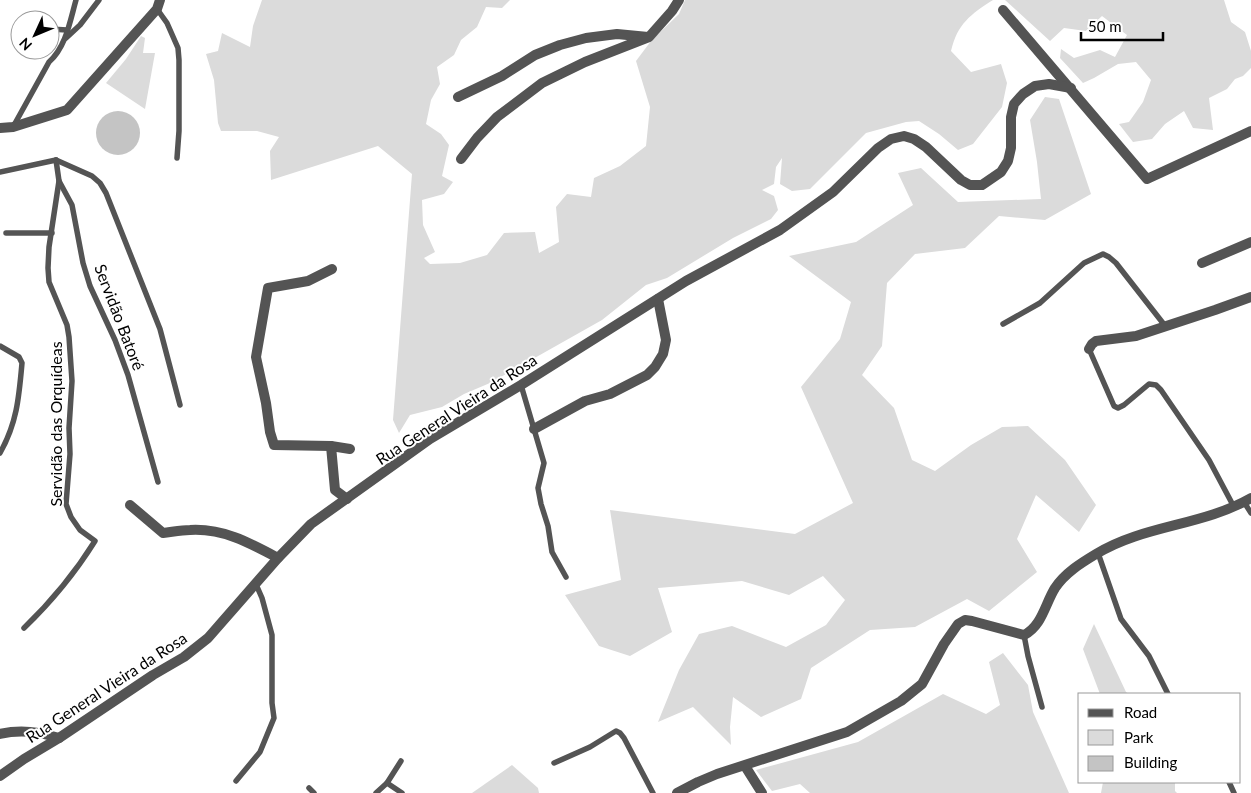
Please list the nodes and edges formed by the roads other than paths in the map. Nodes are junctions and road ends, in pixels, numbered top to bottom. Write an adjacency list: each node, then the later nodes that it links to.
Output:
1 (76, 0): 7 (lane)
2 (99, 0): 9 (lane)
3 (679, 0): 8 (street)
4 (159, 5): 12 (street); 15 (lane)
5 (1003, 10): 10 (street)
6 (60, 30): 7 (lane)
7 (67, 30): 9 (lane)
8 (649, 37): 11 (street); 16 (street)
9 (64, 39): 12 (lane)
10 (1071, 88): 14 (street); 26 (street, Rua General Vieira da Rosa)
11 (458, 97)
12 (13, 127): 13 (street)
13 (0, 128)
14 (1251, 131)
15 (177, 158)
16 (461, 159)
17 (56, 160): 18 (lane); 19 (lane, Servidão Batoré); 32 (lane)
18 (0, 172)
19 (59, 181): 21 (lane, Servidão das Orquídeas); 37 (lane, Servidão Batoré)
20 (6, 233): 21 (lane)
21 (52, 233): 47 (lane, Servidão das Orquídeas)
22 (1251, 242): 23 (street)
23 (1202, 263)
24 (332, 268): 34 (street)
25 (1250, 298): 28 (street)
26 (658, 300): 31 (street, Rua General Vieira da Rosa); 33 (street)
27 (1003, 324): 28 (lane)
28 (1166, 327): 30 (street)
29 (0, 346): 36 (lane)
30 (1089, 349): 41 (lane)
31 (521, 385): 33 (lane); 38 (street, Rua General Vieira da Rosa)
32 (180, 404)
33 (534, 429): 45 (lane)
34 (331, 446): 35 (street); 38 (street)
35 (350, 449)
36 (0, 453)
37 (158, 482)
38 (347, 499): 44 (street, Rua General Vieira da Rosa)
39 (1248, 500): 41 (street); 42 (lane)
40 (130, 505): 44 (street)
41 (1234, 507): 43 (street)
42 (1251, 513)
43 (1098, 553): 48 (street); 49 (lane)
44 (278, 558): 46 (street, Rua General Vieira da Rosa)
45 (566, 577)
46 (255, 582): 52 (street, Rua General Vieira da Rosa); 57 (lane)
47 (24, 628)
48 (1024, 635): 50 (lane); 55 (street)
49 (1168, 693)
50 (1042, 707)
51 (0, 734): 52 (street)
52 (58, 738): 56 (street, Rua General Vieira da Rosa)
53 (401, 761): 58 (lane)
54 (554, 763): 63 (lane)
55 (745, 766): 64 (street); 65 (street)
56 (0, 776)
57 (236, 781)
58 (386, 783): 61 (lane); 62 (lane)
59 (308, 788): 60 (lane)
60 (314, 793)
61 (376, 793)
62 (402, 793)
63 (653, 793)
64 (676, 793)
65 (762, 793)

